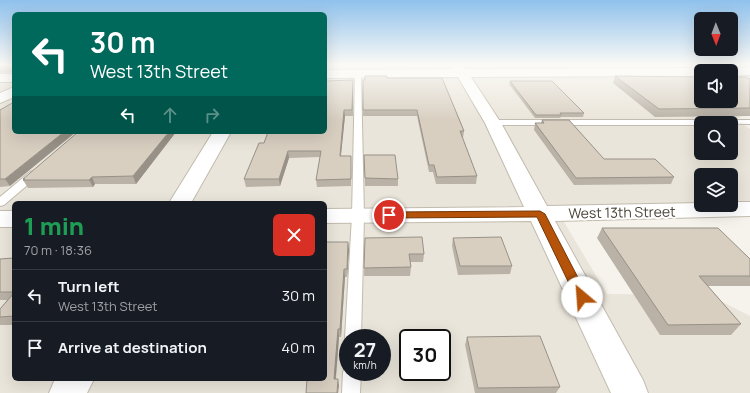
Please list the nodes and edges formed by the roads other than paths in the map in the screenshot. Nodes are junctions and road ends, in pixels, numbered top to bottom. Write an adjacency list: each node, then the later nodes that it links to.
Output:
1 (358, 83): 14 (lane)
2 (469, 83): 5 (street)
3 (12, 92): 4 (street)
4 (0, 99)
5 (493, 123): 6 (lane); 12 (street)
6 (749, 123)
7 (221, 134): 9 (street)
8 (42, 168): 10 (lane)
9 (181, 201)
10 (0, 203)
11 (750, 209): 12 (street, West 13th Street)
12 (540, 214): 14 (street, West 13th Street); 22 (street)
13 (327, 216): 14 (street, West 13th Street)
14 (358, 216): 17 (lane)
15 (0, 219): 16 (street)
16 (12, 219)
17 (353, 329)
18 (75, 381): 20 (street)
19 (352, 381): 21 (lane)
20 (67, 393)
21 (351, 393)
22 (630, 393)

